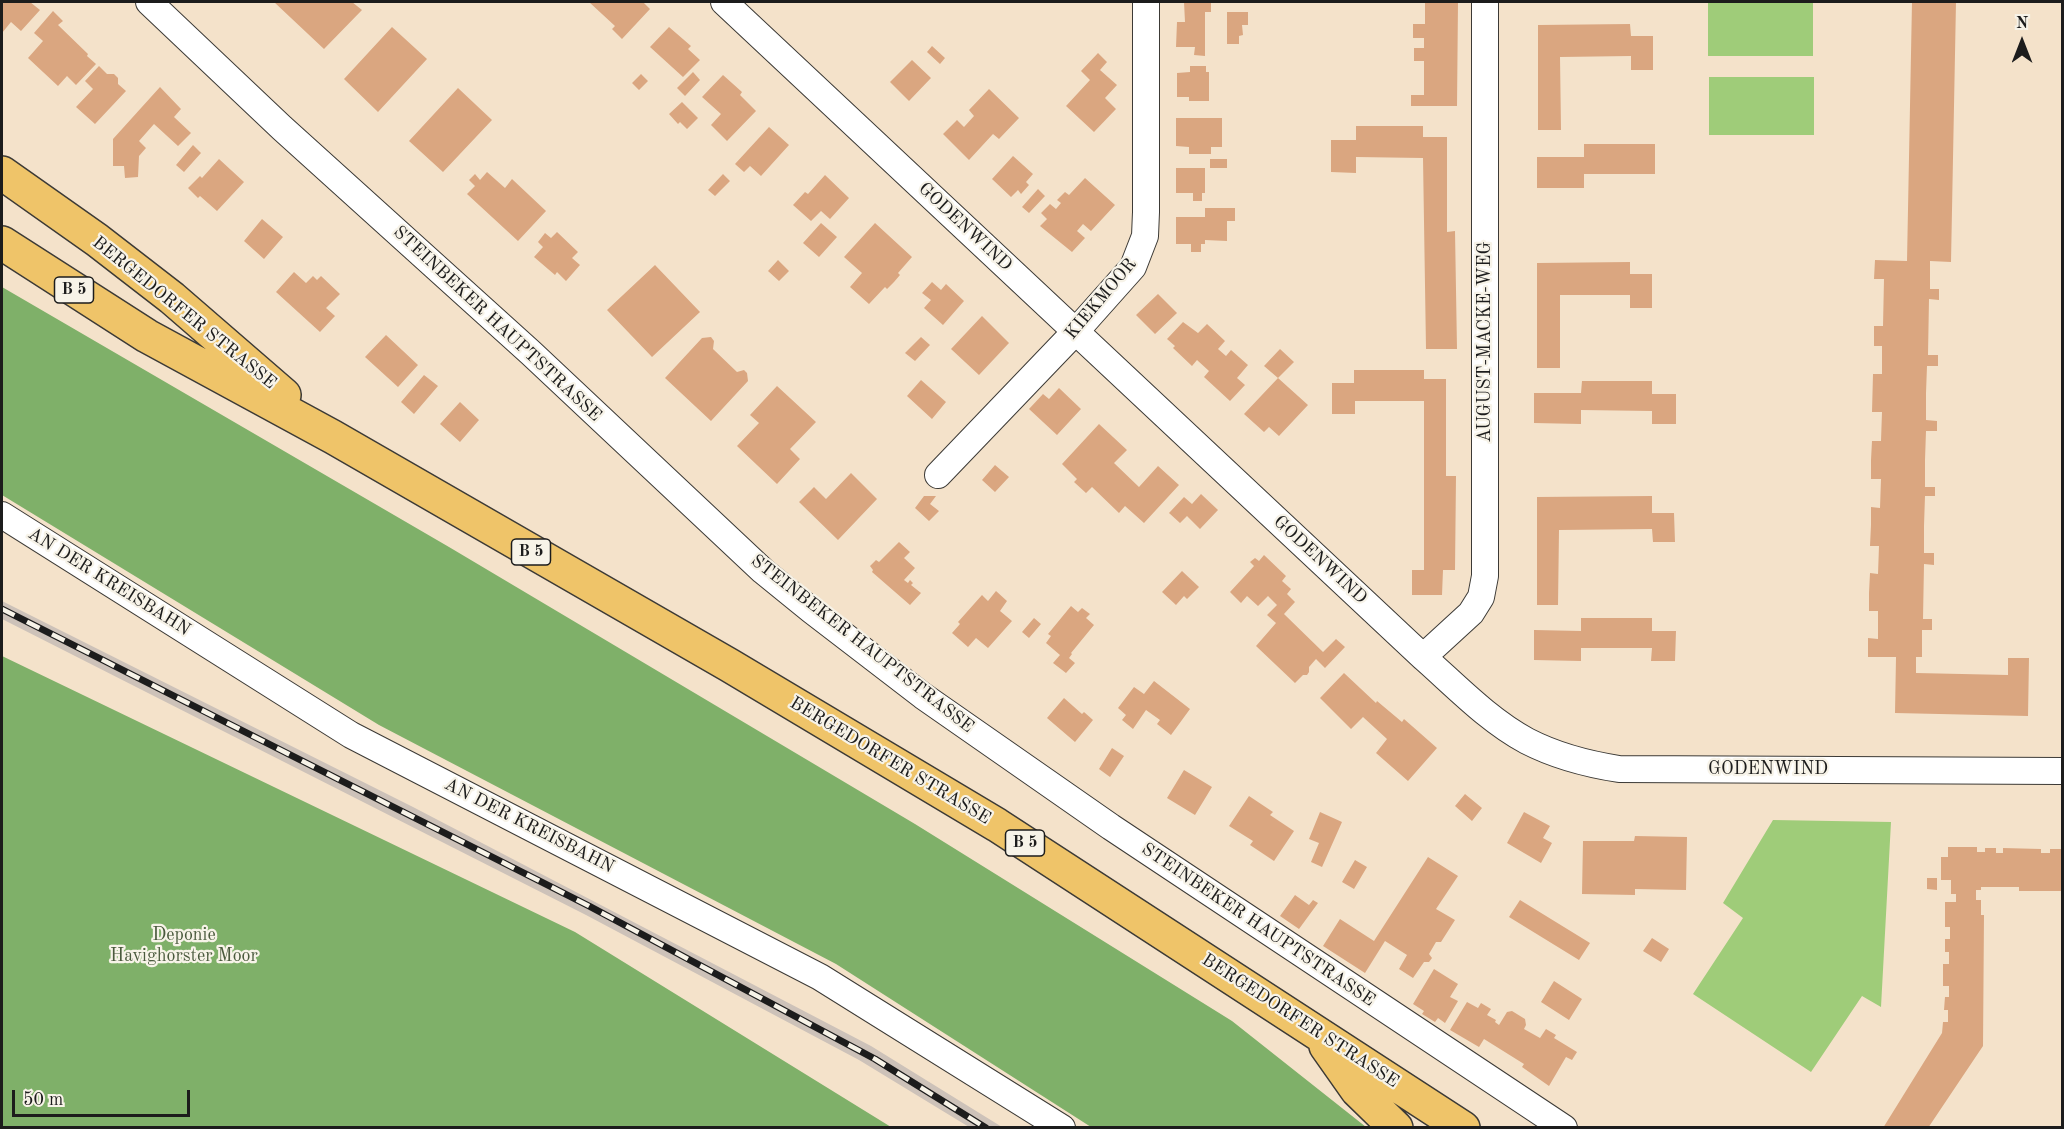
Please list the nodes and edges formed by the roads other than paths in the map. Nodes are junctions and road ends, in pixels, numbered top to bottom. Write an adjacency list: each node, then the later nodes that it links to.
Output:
1 (149, 2): 17 (street, STEINBEKER HAUPTSTRASSE)
2 (724, 2): 7 (street, GODENWIND)
3 (1146, 2): 7 (street, KIEKMOOR)
4 (1485, 2): 11 (street, AUGUST-MACKE-WEG)
5 (2, 173): 8 (main road, BERGEDORFER STRASSE / B 5)
6 (2, 243): 8 (main road, BERGEDORFER STRASSE / B 5)
7 (1076, 332): 9 (street, KIEKMOOR); 11 (street, GODENWIND)
8 (333, 437): 13 (main road, BERGEDORFER STRASSE / B 5)
9 (938, 475)
10 (2, 515): 14 (street, AN DER KREISBAHN)
11 (1423, 657): 12 (street, GODENWIND)
12 (2062, 771)
13 (1315, 1030): 15 (main road); 16 (main road, BERGEDORFER STRASSE / B 5)
14 (1062, 1128)
15 (1396, 1128)
16 (1463, 1128)
17 (1564, 1128)

